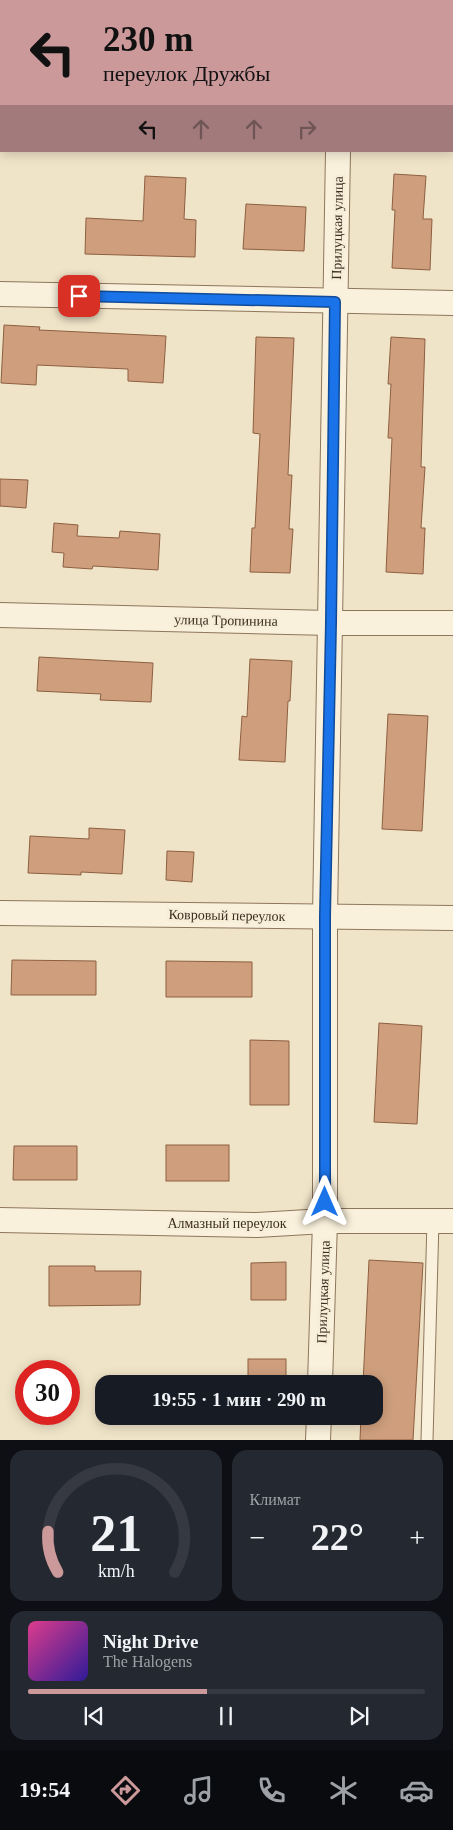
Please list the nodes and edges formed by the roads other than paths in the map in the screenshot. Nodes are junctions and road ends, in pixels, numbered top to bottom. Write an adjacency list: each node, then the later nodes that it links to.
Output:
1 (338, 152): 3 (street, Прилуцкая улица)
2 (0, 294): 3 (street)
3 (335, 302): 4 (street); 6 (street, Прилуцкая улица)
4 (453, 303)
5 (0, 615): 6 (street, улица Тропинина)
6 (331, 623): 7 (street, улица Тропинина); 9 (street, Прилуцкая улица)
7 (453, 623)
8 (0, 912): 9 (street, Ковровый переулок)
9 (325, 916): 10 (street, Ковровый переулок); 12 (street, Прилуцкая улица)
10 (453, 918)
11 (0, 1220): 12 (street, Алмазный переулок)
12 (325, 1221): 13 (street, Алмазный переулок); 14 (street, Прилуцкая улица)
13 (443, 1221): 17 (lane)
14 (320, 1375)
15 (319, 1425): 16 (street)
16 (318, 1440)
17 (427, 1440)

